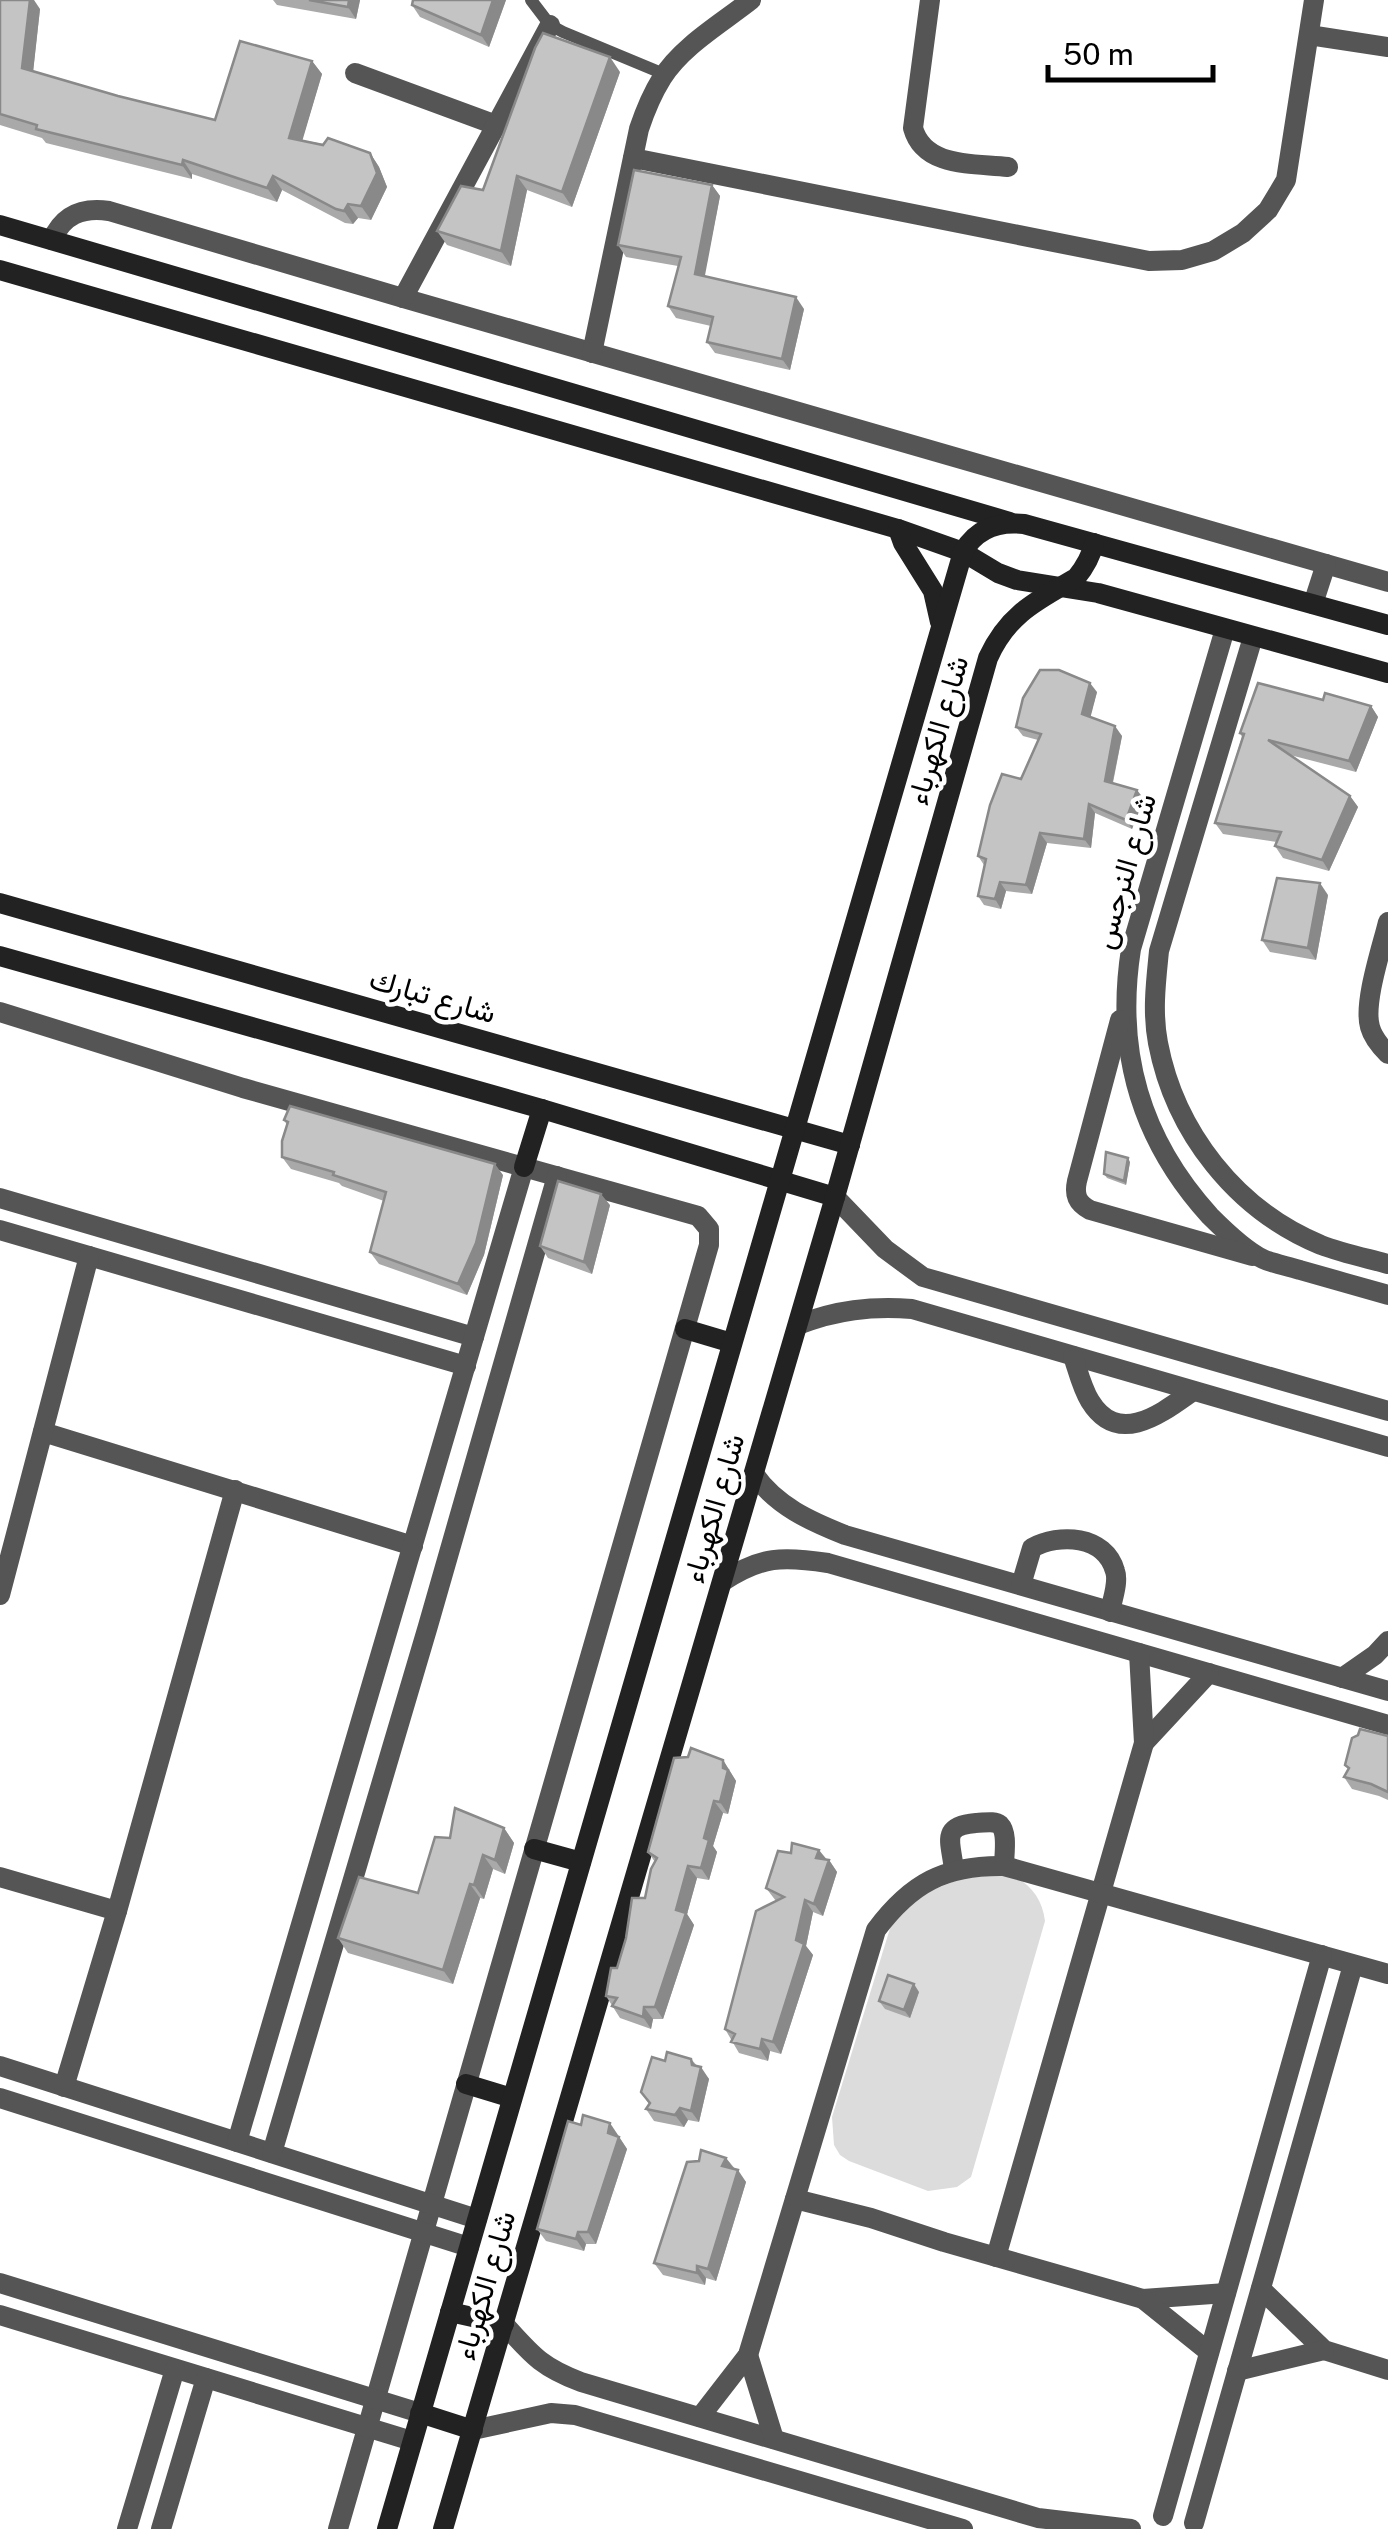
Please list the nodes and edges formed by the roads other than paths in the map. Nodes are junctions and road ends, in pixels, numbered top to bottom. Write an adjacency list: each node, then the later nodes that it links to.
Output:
1 (531, 0): 5 (lane)
2 (751, 0): 9 (street)
3 (930, 0): 12 (street)
4 (1314, 0): 6 (street)
5 (550, 24): 9 (lane); 10 (street)
6 (1309, 34): 7 (street); 11 (street)
7 (1388, 47)
8 (356, 73): 10 (street)
9 (664, 74): 11 (street)
10 (496, 125): 16 (street)
11 (632, 158): 17 (street)
12 (1008, 168)
13 (0, 224): 14 (street)
14 (52, 240): 16 (street); 18 (street)
15 (0, 270): 19 (street)
16 (402, 298): 17 (street)
17 (592, 353): 22 (street)
18 (1011, 522): 20 (street); 21 (street)
19 (898, 529): 21 (street); 26 (street)
20 (1094, 543): 24 (street, شارع الكهرباء); 25 (street)
21 (963, 552): 24 (street); 26 (street, شارع الكهرباء)
22 (1326, 564): 23 (street); 25 (street)
23 (1388, 582)
24 (1058, 588): 28 (street); 39 (street, شارع الكهرباء)
25 (1312, 604): 27 (street)
26 (941, 625): 38 (street, شارع الكهرباء)
27 (1388, 625)
28 (1225, 628): 29 (street); 34 (street, شارع النرجس)
29 (1253, 636): 30 (street); 48 (street, شارع النرجس)
30 (1388, 673)
31 (0, 903): 38 (street, شارع تبارك)
32 (1388, 922): 36 (street)
33 (0, 956): 37 (street)
34 (1125, 1003): 47 (street, شارع النرجس); 47 (street)
35 (0, 1012): 40 (street)
36 (1388, 1054)
37 (542, 1109): 40 (street); 42 (street)
38 (794, 1129): 39 (street, شارع تبارك); 42 (street, شارع الكهرباء)
39 (850, 1146): 43 (street, شارع الكهرباء)
40 (524, 1167): 41 (street); 52 (street)
41 (557, 1176): 51 (street); 75 (street)
42 (779, 1180): 43 (street); 53 (street, شارع الكهرباء)
43 (835, 1198): 50 (street, شارع الكهرباء); 57 (street)
44 (2, 1206): 52 (street)
45 (0, 1230): 46 (street)
46 (89, 1256): 55 (street); 58 (street)
47 (1262, 1258): 49 (street, شارع النرجس)
48 (1388, 1264)
49 (1388, 1295)
50 (798, 1325): 54 (street); 60 (street, شارع الكهرباء)
51 (685, 1328): 53 (street); 76 (street)
52 (474, 1338): 55 (street)
53 (732, 1343): 77 (street, شارع الكهرباء)
54 (1073, 1356): 56 (street); 56 (street)
55 (466, 1366): 62 (street)
56 (1193, 1391): 59 (street)
57 (1388, 1412)
58 (43, 1432): 61 (street); 65 (street)
59 (1388, 1448)
60 (754, 1474): 63 (street, شارع الكهرباء); 64 (street)
61 (235, 1490): 62 (street); 82 (street)
62 (413, 1546): 74 (street)
63 (722, 1582): 68 (street); 107 (street, شارع الكهرباء)
64 (1021, 1585): 66 (street); 66 (street)
65 (0, 1595)
66 (1110, 1612): 70 (street)
67 (1388, 1642): 70 (street)
68 (1139, 1652): 69 (street); 73 (street)
69 (1208, 1673): 72 (street); 73 (street)
70 (1342, 1678): 71 (street)
71 (1388, 1691)
72 (1388, 1725)
73 (1144, 1742): 81 (street)
74 (336, 1806): 75 (street); 92 (street)
75 (371, 1816): 94 (street)
76 (534, 1849): 77 (street); 87 (street)
77 (581, 1862): 90 (street, شارع الكهرباء)
78 (1004, 1866): 79 (street); 79 (street); 81 (street)
79 (954, 1870): 95 (street)
80 (0, 1877): 82 (street)
81 (1101, 1893): 83 (street); 100 (street)
82 (117, 1911): 88 (street)
83 (1322, 1955): 84 (street); 103 (street)
84 (1353, 1964): 85 (street); 102 (street)
85 (1388, 1974)
86 (0, 2066): 88 (street)
87 (466, 2084): 90 (street); 96 (street)
88 (64, 2087): 91 (street)
89 (0, 2098): 93 (street)
90 (512, 2098): 97 (street, شارع الكهرباء)
91 (169, 2120): 92 (street); 93 (street)
92 (237, 2142): 94 (street)
93 (160, 2148): 98 (street)
94 (272, 2153): 96 (street)
95 (795, 2199): 100 (street); 110 (street)
96 (432, 2204): 97 (street); 98 (street)
97 (477, 2219): 99 (street, شارع الكهرباء)
98 (424, 2232): 99 (street); 115 (street)
99 (469, 2247): 105 (street, شارع الكهرباء)
100 (996, 2256): 104 (street)
101 (0, 2283): 115 (street)
102 (1261, 2289): 108 (street); 112 (street)
103 (1226, 2293): 104 (street); 109 (street)
104 (1144, 2299): 109 (street)
105 (450, 2312): 107 (street); 116 (street, شارع الكهرباء)
106 (0, 2315): 111 (street)
107 (504, 2324): 117 (street); 119 (street, شارع الكهرباء)
108 (1324, 2350): 112 (street); 113 (street)
109 (1210, 2352): 123 (street)
110 (748, 2355): 117 (street); 120 (street)
111 (174, 2369): 114 (street); 125 (street)
112 (1238, 2370): 124 (street)
113 (1388, 2370)
114 (206, 2378): 118 (street); 126 (street)
115 (376, 2399): 116 (street); 118 (street)
116 (420, 2413): 119 (street); 121 (street, شارع الكهرباء)
117 (700, 2418): 120 (street)
118 (368, 2428): 121 (street); 127 (street)
119 (473, 2430): 122 (street); 129 (street, شارع الكهرباء)
120 (774, 2439): 132 (street)
121 (412, 2441): 128 (street, شارع الكهرباء)
122 (888, 2507): 130 (street); 131 (street)
123 (1163, 2516): 124 (street); 132 (street)
124 (1198, 2526)
125 (127, 2529)
126 (161, 2529)
127 (338, 2529)
128 (387, 2529)
129 (444, 2529)
130 (892, 2529)
131 (963, 2529)
132 (1131, 2529)

